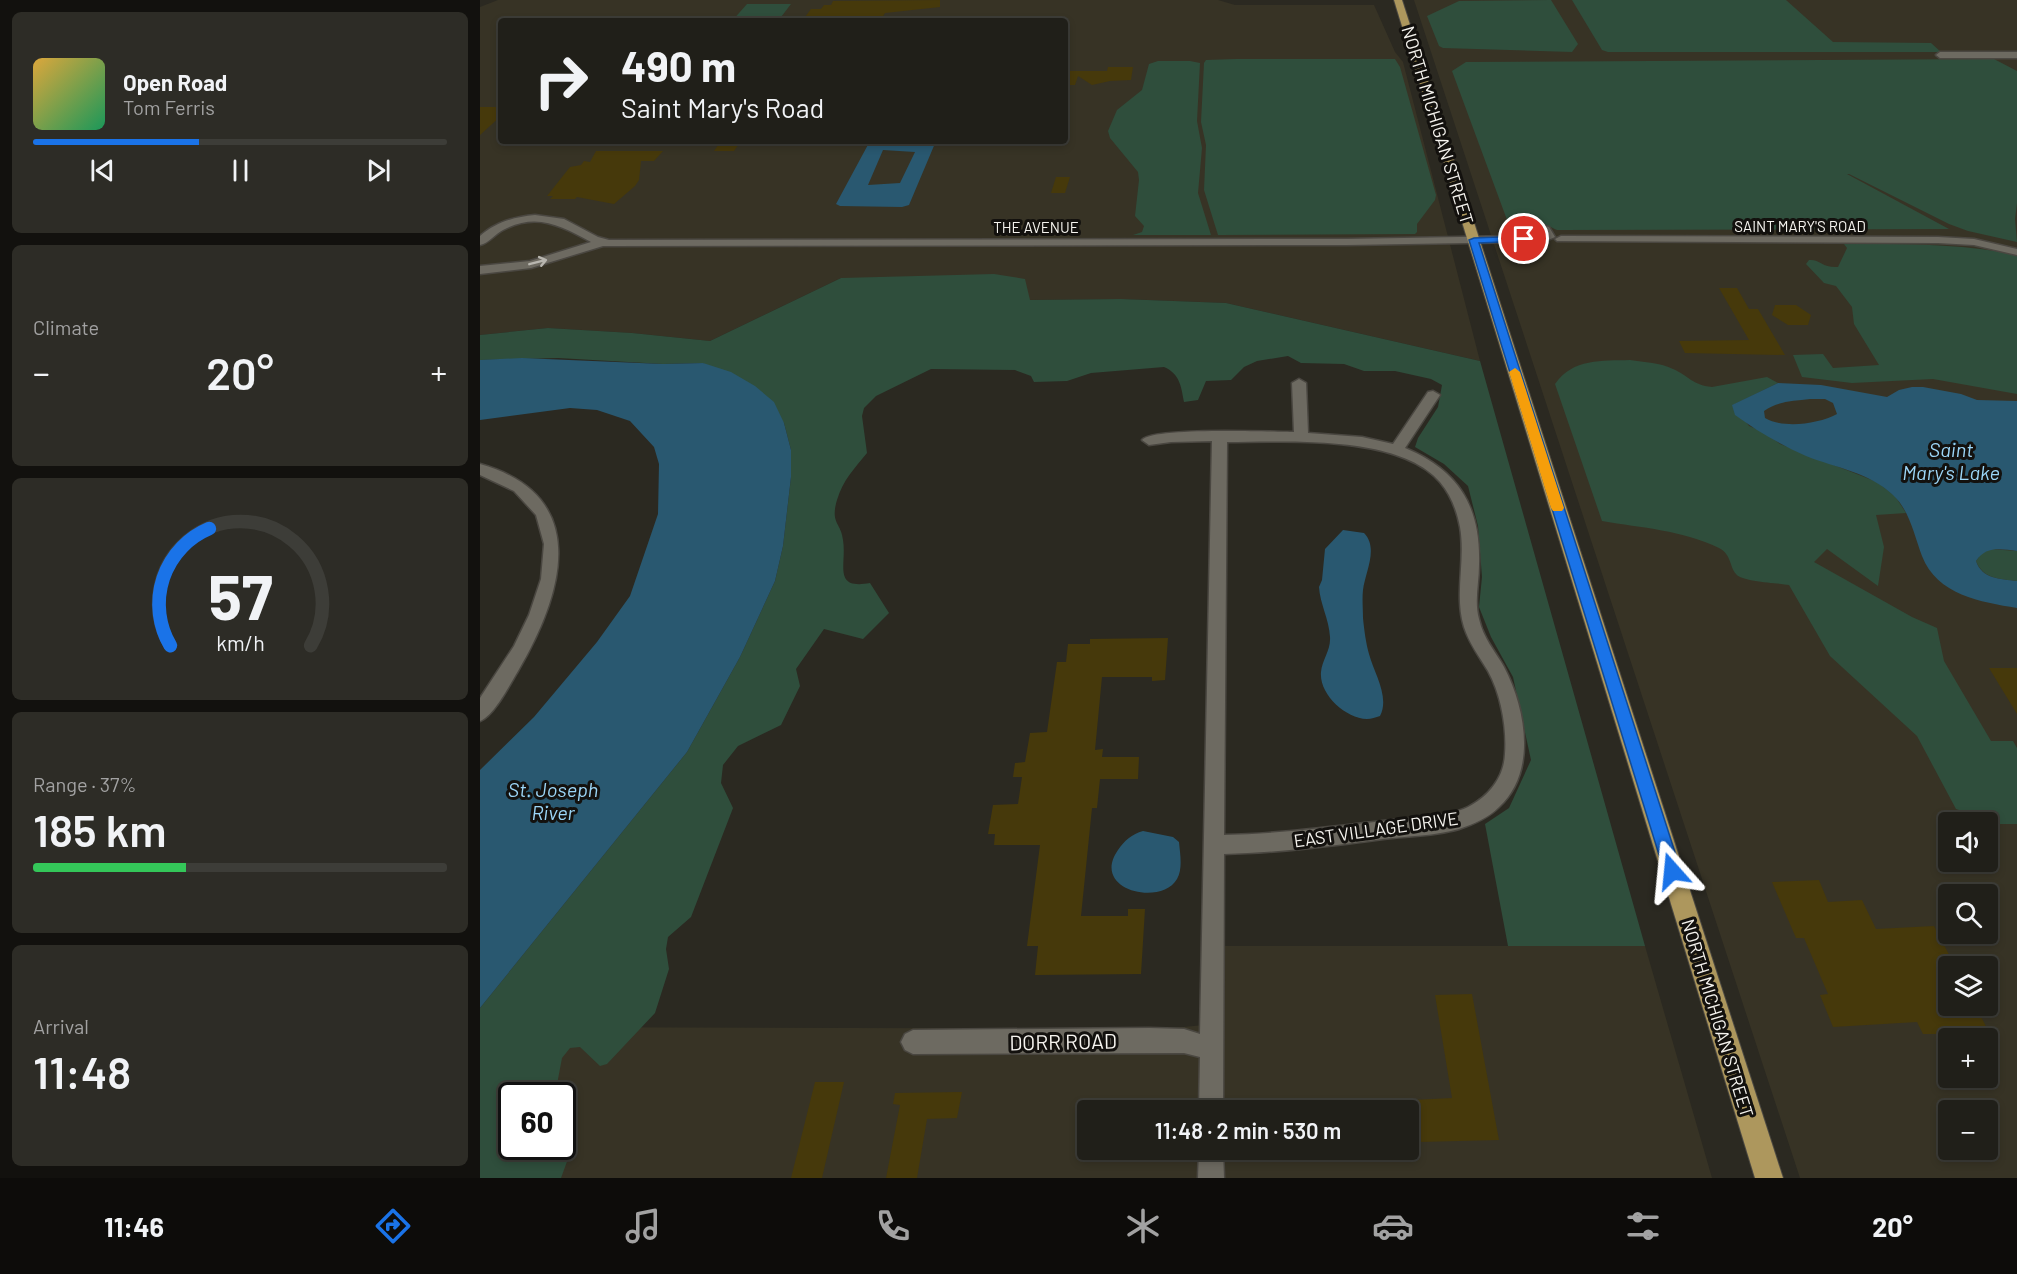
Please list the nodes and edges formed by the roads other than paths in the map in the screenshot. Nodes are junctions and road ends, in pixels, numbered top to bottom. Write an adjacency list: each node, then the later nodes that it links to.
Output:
1 (1398, 0): 4 (main road, NORTH MICHIGAN STREET)
2 (1940, 55): 3 (street)
3 (2017, 55)
4 (1474, 240): 6 (street, THE AVENUE); 7 (street, SAINT MARY'S ROAD); 23 (main road, NORTH MICHIGAN STREET)
5 (480, 242): 6 (street)
6 (598, 243): 8 (street, one-way to 6)
7 (2017, 252)
8 (480, 270)
9 (1299, 383): 12 (street)
10 (1433, 395): 14 (street)
11 (1219, 437): 12 (street, EAST VILLAGE DRIVE); 13 (street, EAST VILLAGE DRIVE); 17 (street)
12 (1301, 437): 14 (street, EAST VILLAGE DRIVE)
13 (1149, 440)
14 (1396, 450): 17 (street, EAST VILLAGE DRIVE)
15 (480, 469): 16 (street)
16 (480, 713)
17 (1215, 845): 19 (street)
18 (913, 1042): 19 (street, DORR ROAD)
19 (1211, 1049): 20 (street)
20 (1211, 1100)
21 (1211, 1160): 22 (street)
22 (1211, 1178)
23 (1769, 1178)

